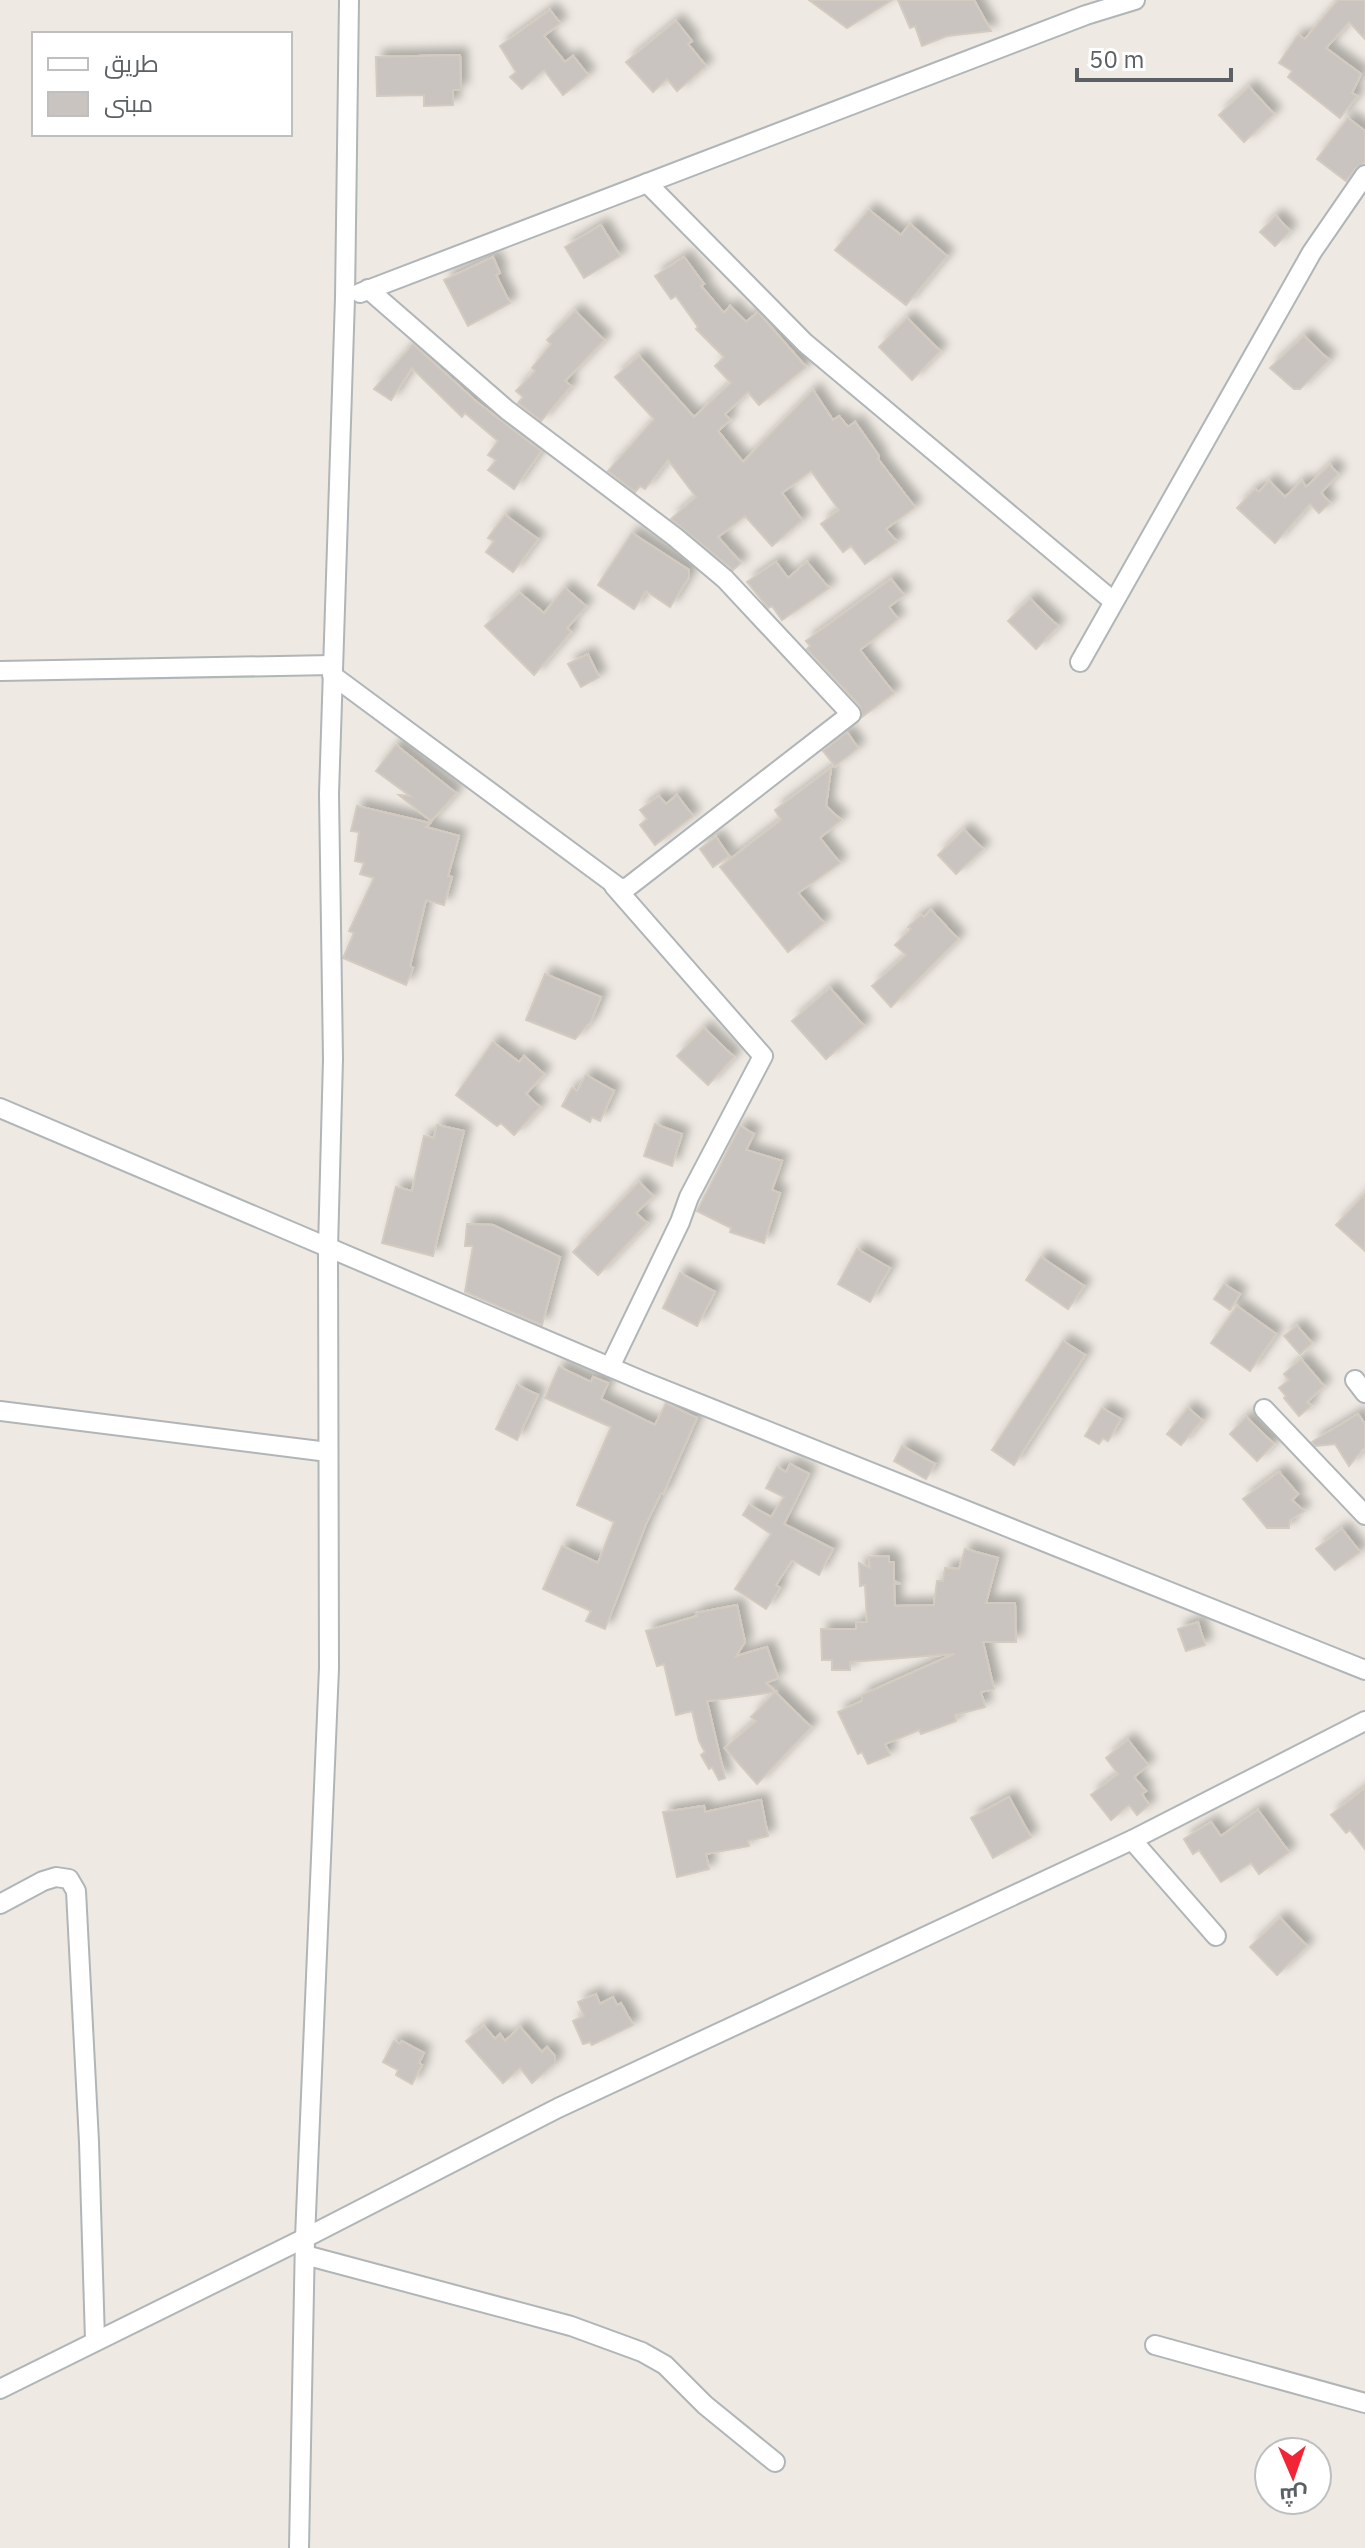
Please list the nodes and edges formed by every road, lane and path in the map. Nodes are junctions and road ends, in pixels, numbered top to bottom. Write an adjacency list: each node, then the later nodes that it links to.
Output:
1 (349, 0): 6 (street)
2 (1135, 0): 4 (street)
3 (1365, 175): 7 (street)
4 (647, 183): 5 (street); 7 (street)
5 (368, 289): 6 (street); 11 (street)
6 (345, 298): 9 (street)
7 (1113, 601): 8 (street)
8 (1080, 662)
9 (332, 670): 10 (street); 11 (street); 13 (street)
10 (0, 671)
11 (614, 886): 14 (street)
12 (0, 1108): 13 (street)
13 (328, 1248): 14 (street); 17 (street)
14 (610, 1367): 19 (street)
15 (1264, 1409): 18 (street)
16 (0, 1411): 17 (street)
17 (328, 1452): 24 (street)
18 (1365, 1515)
19 (1365, 1670)
20 (1365, 1721): 21 (street)
21 (1132, 1840): 23 (street); 24 (street)
22 (0, 1904): 25 (street)
23 (1216, 1936)
24 (305, 2246): 25 (street); 29 (street); 30 (street)
25 (95, 2340): 27 (street)
26 (1155, 2345): 28 (street)
27 (0, 2389)
28 (1365, 2403)
29 (775, 2462)
30 (299, 2548)

